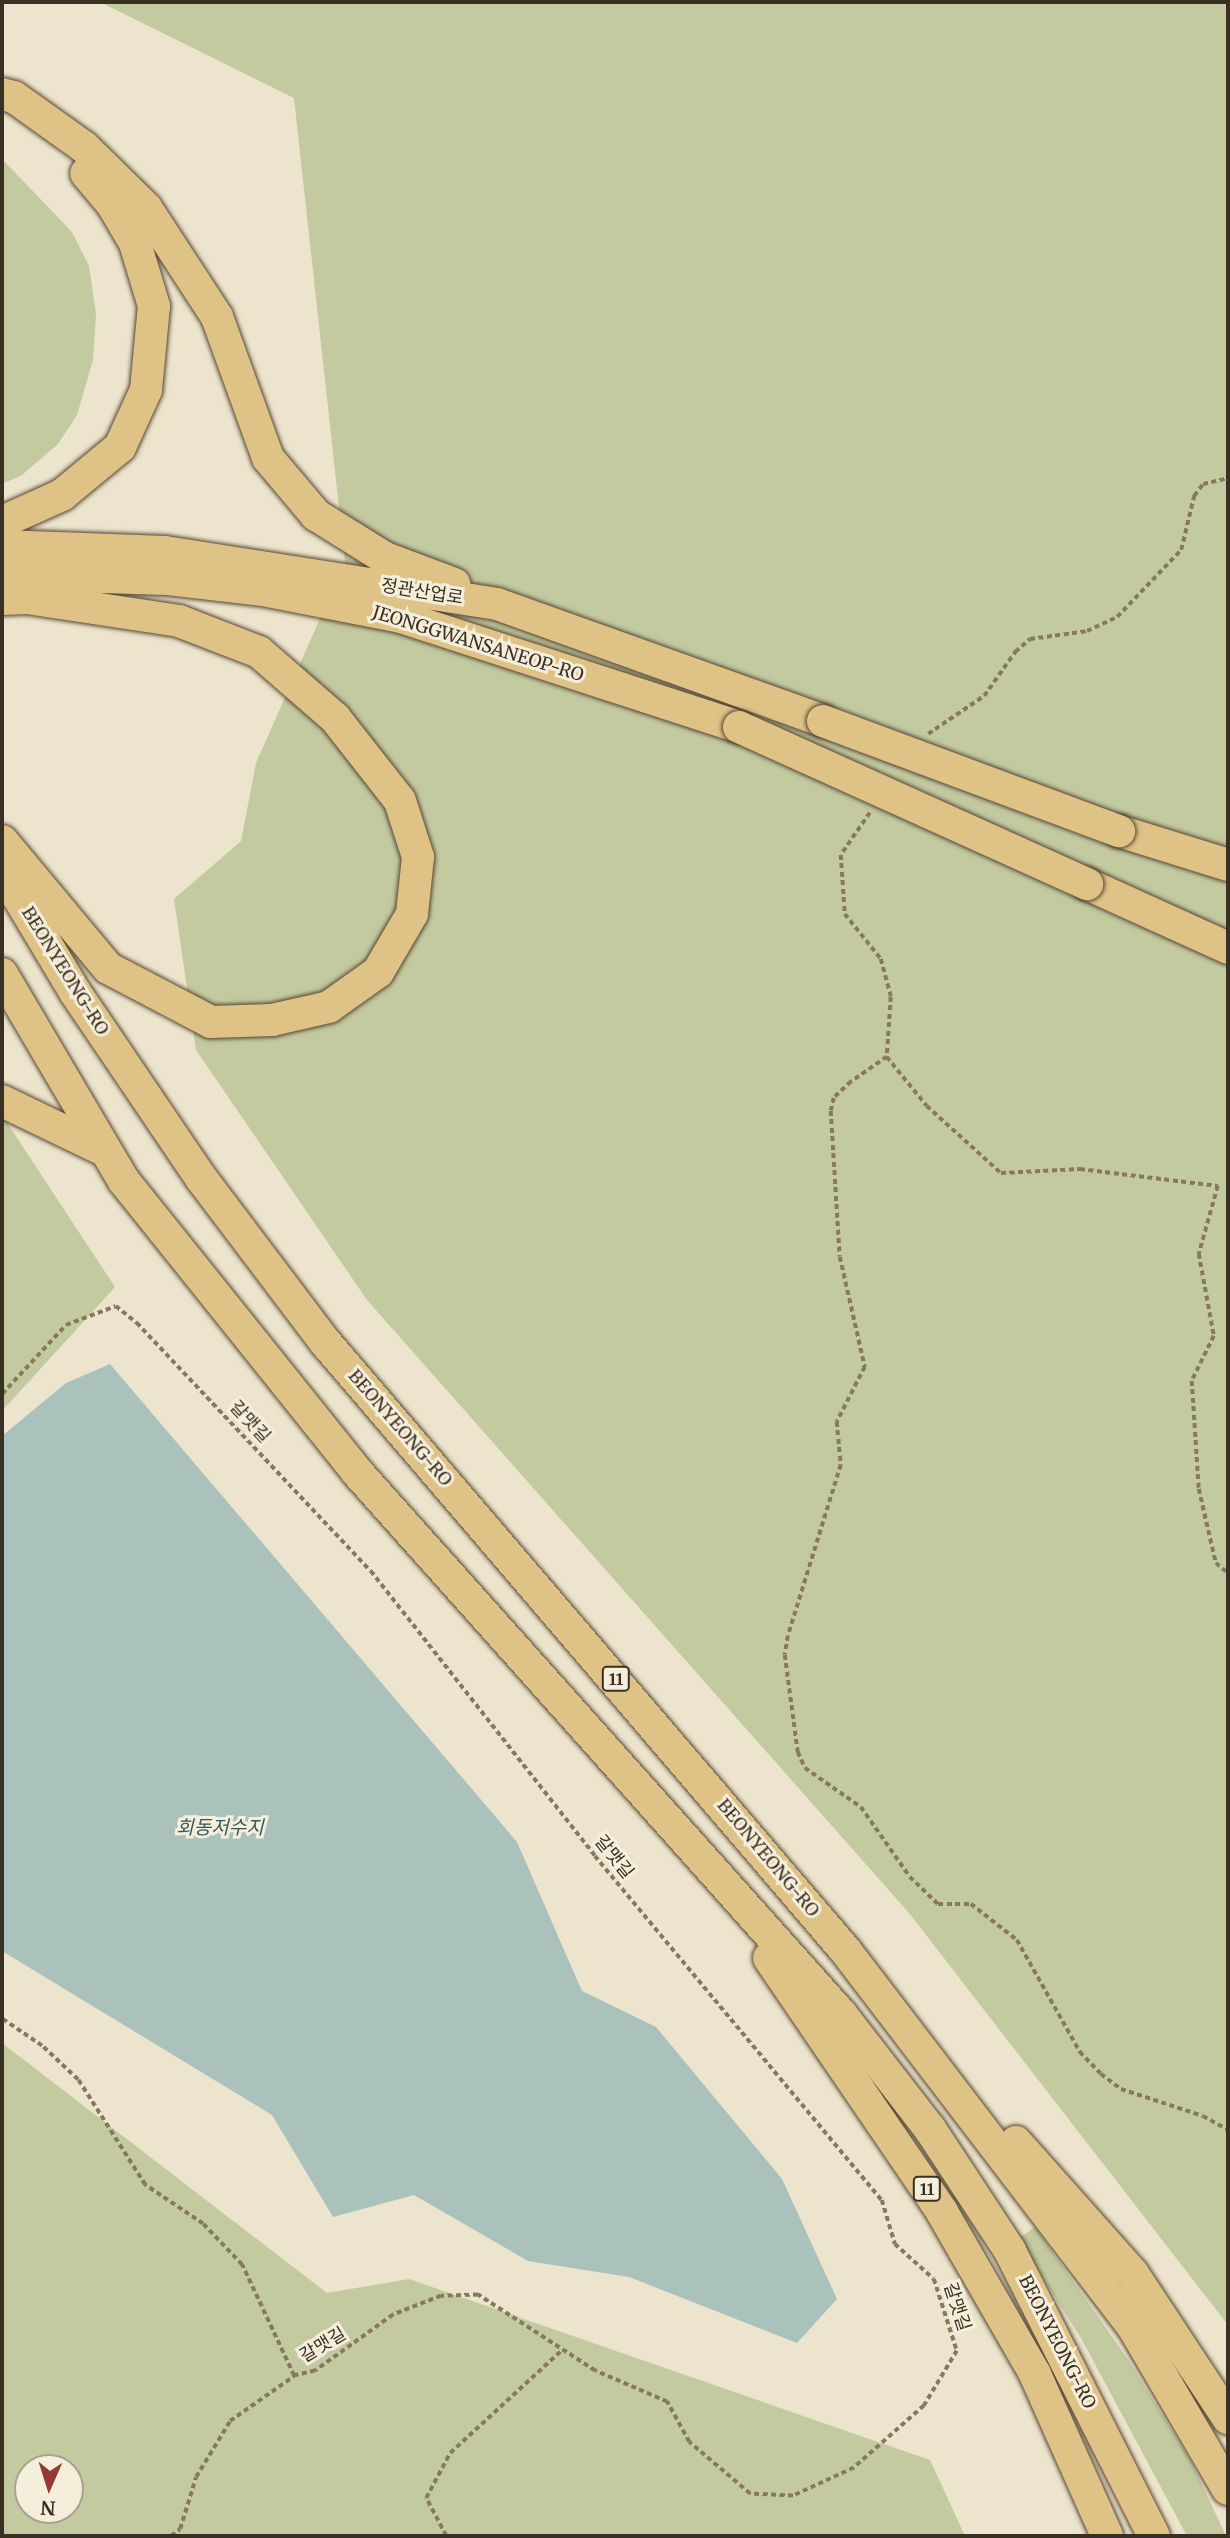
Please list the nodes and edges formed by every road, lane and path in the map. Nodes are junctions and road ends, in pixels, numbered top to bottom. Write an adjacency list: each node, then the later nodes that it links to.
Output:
1 (2, 94): 9 (highway)
2 (2, 118): 4 (highway)
3 (1228, 478): 10 (path)
4 (2, 522)
5 (2, 546): 9 (highway, 정관산업로)
6 (2, 574): 8 (highway, JEONGGWANSANEOP-RO)
7 (14, 598): 8 (highway); 12 (highway)
8 (319, 601): 15 (highway, JEONGGWANSANEOP-RO, bridge)
9 (497, 604): 13 (highway, 정관산업로, bridge)
10 (922, 740)
11 (871, 811): 17 (path)
12 (2, 841)
13 (1228, 865)
14 (2, 870): 23 (highway, BEONYEONG-RO / 11)
15 (1228, 948)
16 (2, 974): 19 (highway, BEONYEONG-RO / 11)
17 (887, 1056): 21 (path); 25 (path)
18 (2, 1101): 19 (highway)
19 (106, 1151): 22 (highway, BEONYEONG-RO / 11)
20 (2, 1394): 26 (path, 갈맷길)
21 (1228, 1573)
22 (705, 1865): 32 (highway, BEONYEONG-RO / 11); 33 (highway, BEONYEONG-RO / 11)
23 (845, 1950): 28 (highway, BEONYEONG-RO / 11); 29 (highway, BEONYEONG-RO / 11)
24 (2, 2019): 27 (path, 갈맷길)
25 (1228, 2130)
26 (561, 2351): 27 (path, 갈맷길); 31 (path)
27 (294, 2376): 30 (path)
28 (1228, 2418)
29 (1228, 2490)
30 (171, 2536)
31 (446, 2536)
32 (1107, 2536)
33 (1154, 2536)

